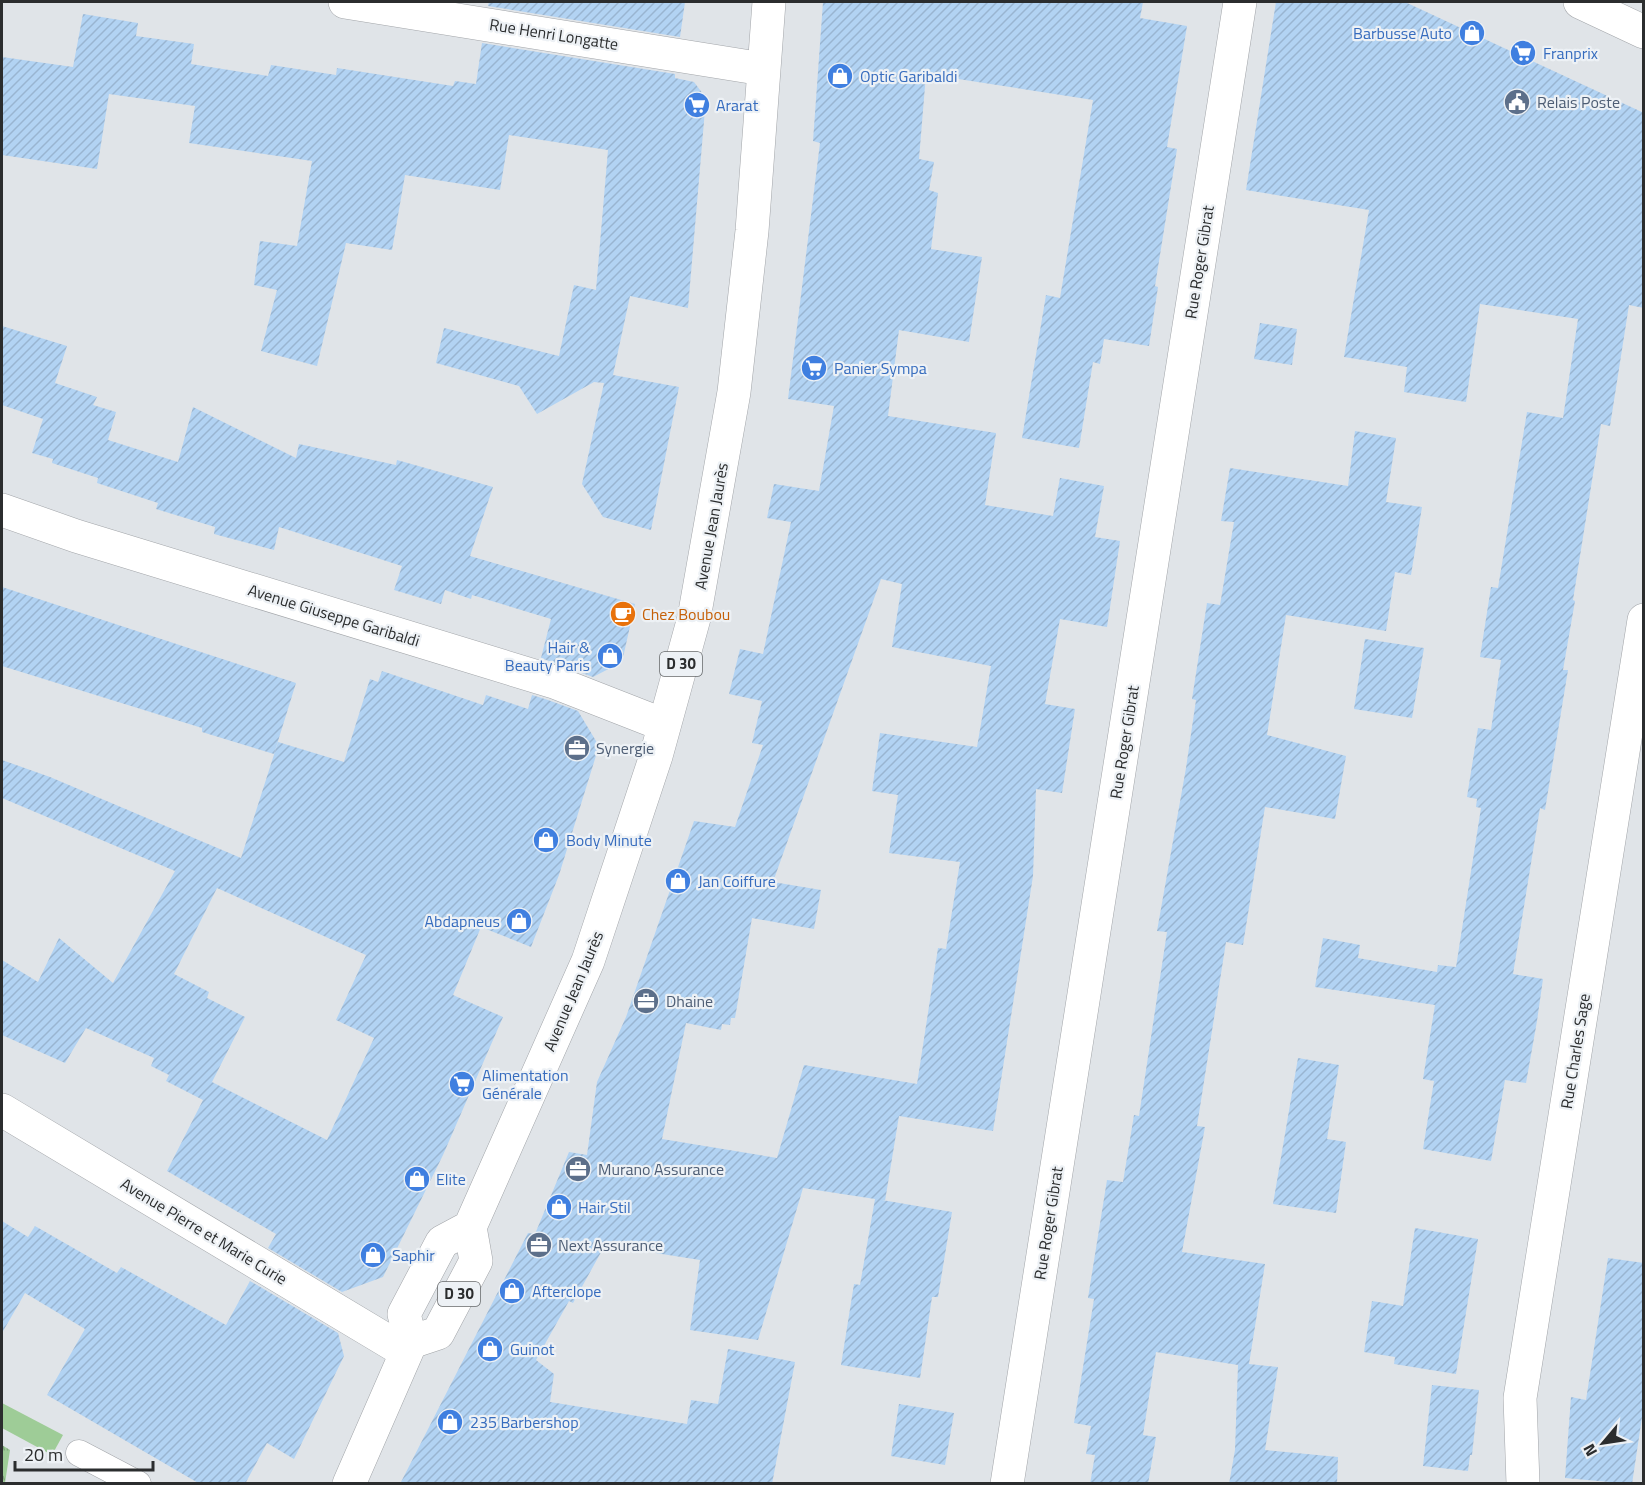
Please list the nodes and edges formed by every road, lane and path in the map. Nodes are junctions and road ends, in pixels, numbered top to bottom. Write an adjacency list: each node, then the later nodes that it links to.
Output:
1 (345, 2): 6 (street, Rue Henri Longatte)
2 (769, 2): 6 (street, Avenue Jean Jaurès / D 30)
3 (1240, 2): 15 (street, Rue Roger Gibrat)
4 (1592, 4): 5 (street)
5 (1644, 32)
6 (763, 69): 9 (street, Avenue Jean Jaurès / D 30)
7 (2, 510): 9 (street, Avenue Giuseppe Garibaldi)
8 (1644, 620): 16 (street, Rue Charles Sage)
9 (664, 725): 11 (street, Avenue Jean Jaurès / D 30)
10 (2, 1110): 11 (street, Avenue Pierre et Marie Curie)
11 (408, 1347): 14 (street)
12 (79, 1454): 13 (lane)
13 (138, 1484)
14 (349, 1484)
15 (1008, 1484)
16 (1523, 1484)

